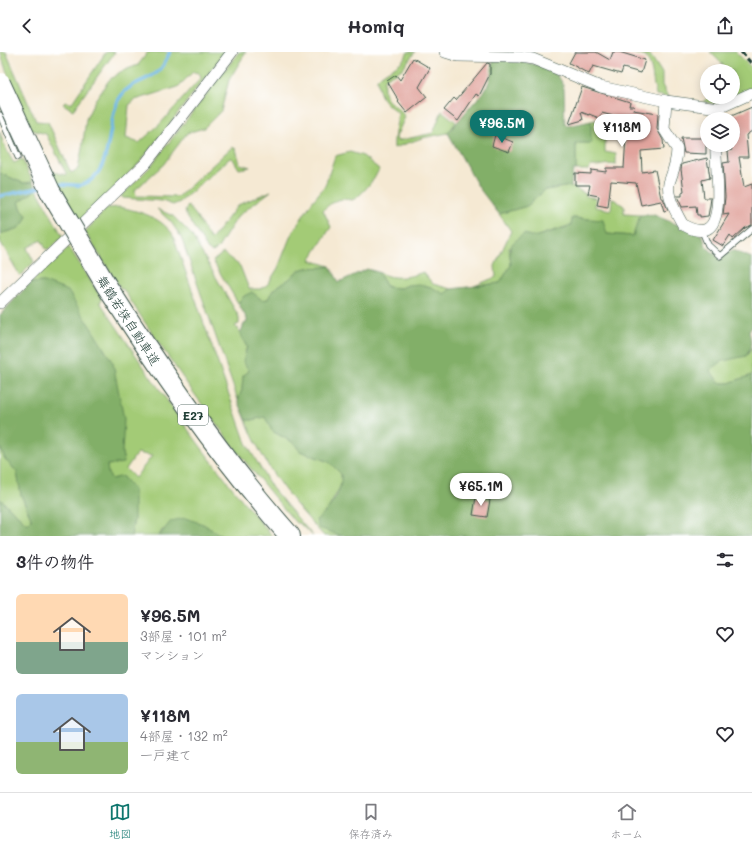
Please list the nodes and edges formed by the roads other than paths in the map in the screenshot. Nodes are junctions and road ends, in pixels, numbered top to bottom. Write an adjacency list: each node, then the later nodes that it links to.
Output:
1 (232, 52): 13 (street)
2 (445, 52): 5 (street)
3 (0, 83): 14 (highway, 舞鶴若狭自動車道 / E27, bridge)
4 (752, 93): 7 (street)
5 (666, 101): 6 (street); 12 (street)
6 (710, 112)
7 (721, 112)
8 (0, 115): 10 (lane)
9 (715, 152): 12 (street)
10 (18, 157)
11 (752, 229): 12 (lane)
12 (702, 231)
13 (0, 303)
14 (290, 536)

